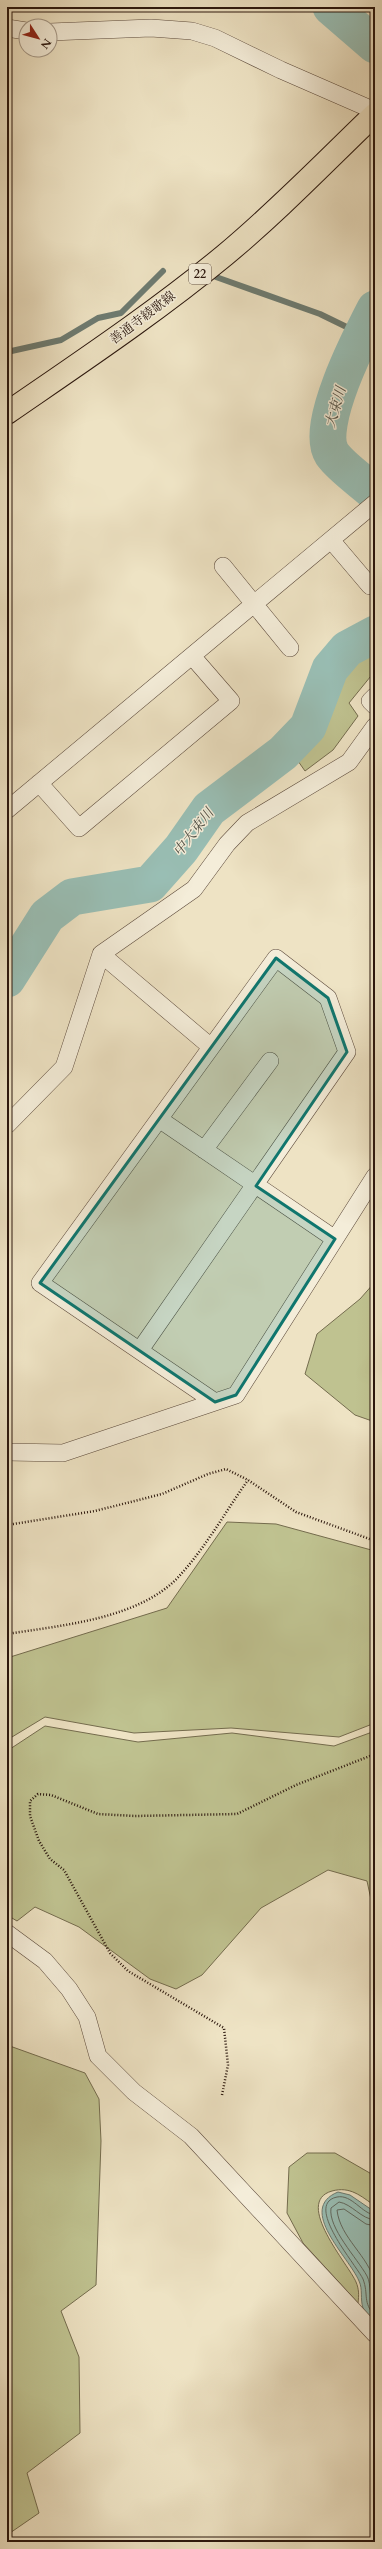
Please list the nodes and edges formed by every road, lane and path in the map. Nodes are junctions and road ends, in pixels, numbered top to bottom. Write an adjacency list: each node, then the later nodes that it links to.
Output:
1 (7, 28): 2 (street)
2 (18, 30)
3 (58, 32): 4 (street)
4 (375, 112): 5 (main road, 善通寺綾歌線 / 22)
5 (7, 413)
6 (375, 503): 7 (street)
7 (331, 540): 9 (street); 10 (street)
8 (223, 566): 10 (street)
9 (370, 586)
10 (254, 604): 11 (street); 12 (street)
11 (290, 648)
12 (192, 656): 16 (street); 16 (street)
13 (375, 696): 14 (street)
14 (375, 706)
15 (375, 726): 18 (street)
16 (39, 784): 17 (street)
17 (7, 810)
18 (101, 954): 19 (street); 22 (street)
19 (211, 1047): 21 (street); 25 (street)
20 (270, 1061): 23 (street)
21 (159, 1119): 23 (street); 27 (street)
22 (7, 1125)
23 (204, 1150): 25 (street)
24 (375, 1176): 26 (street)
25 (256, 1186): 26 (street); 27 (street)
26 (335, 1239): 28 (street)
27 (140, 1350): 28 (street)
28 (215, 1402): 29 (street)
29 (7, 1452)
30 (248, 1480): 31 (path); 32 (path); 33 (path)
31 (7, 1525)
32 (375, 1541)
33 (7, 1634)
34 (375, 1754): 36 (path)
35 (7, 1933): 37 (street)
36 (222, 2095)
37 (375, 2334)

